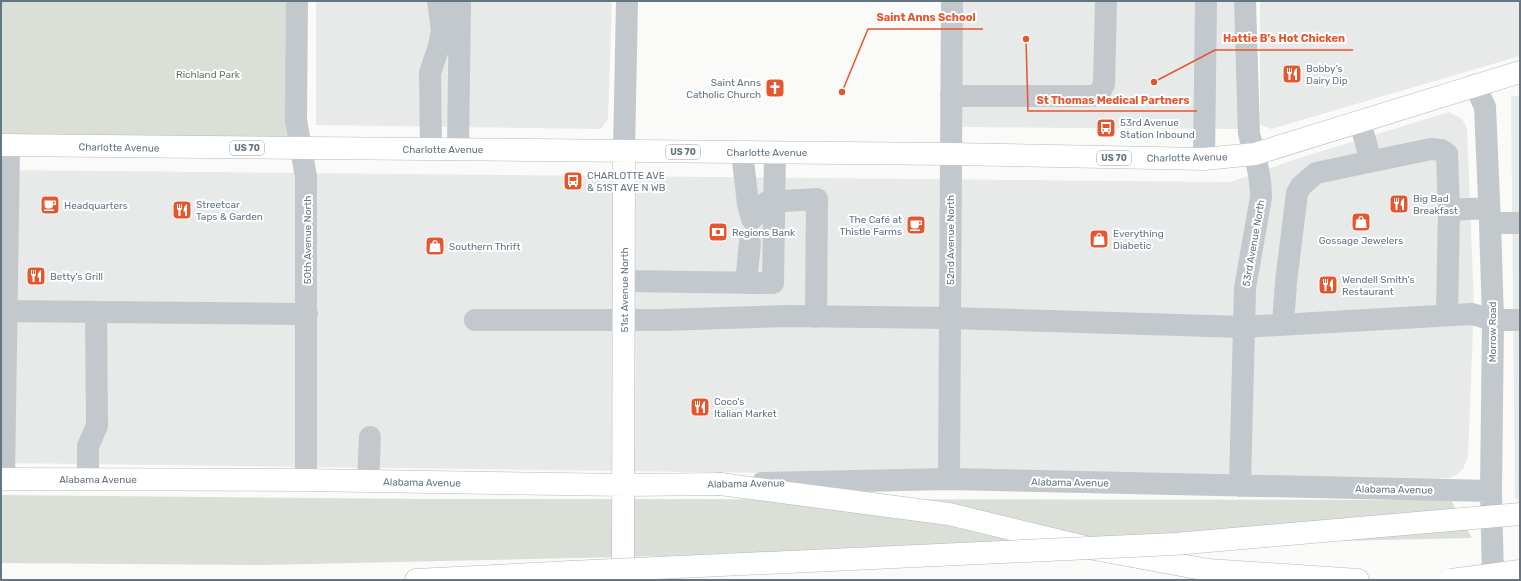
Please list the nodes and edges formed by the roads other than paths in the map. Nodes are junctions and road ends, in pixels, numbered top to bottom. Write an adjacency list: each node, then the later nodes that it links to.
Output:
1 (297, 1): 14 (street, 50th Avenue North)
2 (438, 1): 15 (street)
3 (460, 1): 16 (street)
4 (627, 1): 17 (street, 51st Avenue North)
5 (952, 1): 11 (street, 52nd Avenue North)
6 (1106, 1): 11 (street)
7 (1206, 1): 22 (street)
8 (1245, 1): 21 (street, 53rd Avenue North)
9 (1520, 72): 10 (main road, Charlotte Avenue / US 70)
10 (1475, 85): 12 (main road, Charlotte Avenue / US 70); 28 (street, Morrow Road)
11 (951, 96): 20 (street, 52nd Avenue North)
12 (1360, 122): 21 (main road, Charlotte Avenue / US 70); 23 (street)
13 (5, 146): 14 (main road, Charlotte Avenue / US 70); 33 (street)
14 (301, 148): 15 (main road, Charlotte Avenue / US 70); 35 (street, 50th Avenue North)
15 (431, 149): 16 (main road, Charlotte Avenue / US 70)
16 (458, 150): 17 (main road, Charlotte Avenue / US 70)
17 (624, 151): 18 (main road, Charlotte Avenue / US 70); 31 (main road, 51st Avenue North)
18 (742, 152): 19 (main road, Charlotte Avenue / US 70); 25 (street)
19 (776, 152): 20 (main road, Charlotte Avenue / US 70); 25 (street)
20 (951, 154): 22 (main road, Charlotte Avenue / US 70); 38 (street, 52nd Avenue North)
21 (1255, 154): 22 (main road, Charlotte Avenue / US 70); 24 (street, 53rd Avenue North)
22 (1204, 159)
23 (1371, 161): 26 (street); 27 (street)
24 (1261, 197): 26 (street); 44 (street, 53rd Avenue North)
25 (775, 200): 32 (street); 37 (street)
26 (1296, 200): 43 (street)
27 (1449, 210): 28 (street); 36 (street)
28 (1490, 215): 29 (street); 41 (street, Morrow Road)
29 (1520, 223)
30 (750, 242): 32 (street)
31 (623, 281): 32 (street); 40 (main road, 51st Avenue North)
32 (746, 283)
33 (4, 311): 34 (street); 46 (street)
34 (96, 312): 35 (street); 48 (street)
35 (307, 314): 49 (street, 50th Avenue North)
36 (1447, 314): 41 (street); 43 (street)
37 (816, 317): 38 (street); 40 (street)
38 (950, 318): 44 (street); 47 (street, 52nd Avenue North)
39 (475, 320): 40 (street)
40 (624, 320): 52 (main road, 51st Avenue North)
41 (1493, 320): 42 (street); 54 (street, Morrow Road)
42 (1520, 320)
43 (1283, 324): 44 (street)
44 (1243, 327): 53 (street, 53rd Avenue North)
45 (370, 437): 50 (street)
46 (2, 479): 48 (main road, Alabama Avenue)
47 (949, 479): 51 (street, Alabama Avenue); 53 (street, Alabama Avenue)
48 (88, 480): 49 (main road, Alabama Avenue)
49 (306, 480): 50 (main road, Alabama Avenue)
50 (368, 481): 52 (main road, Alabama Avenue)
51 (720, 484): 52 (main road, Alabama Avenue); 59 (main road)
52 (625, 485): 58 (main road, 51st Avenue North)
53 (1240, 486): 54 (street, Alabama Avenue)
54 (1491, 491): 61 (street, Morrow Road)
55 (1520, 514): 57 (main road, bridge)
56 (1520, 571): 60 (main road, bridge)
57 (416, 580)
58 (623, 580)
59 (1358, 580)
60 (1451, 580)
61 (1493, 580)

